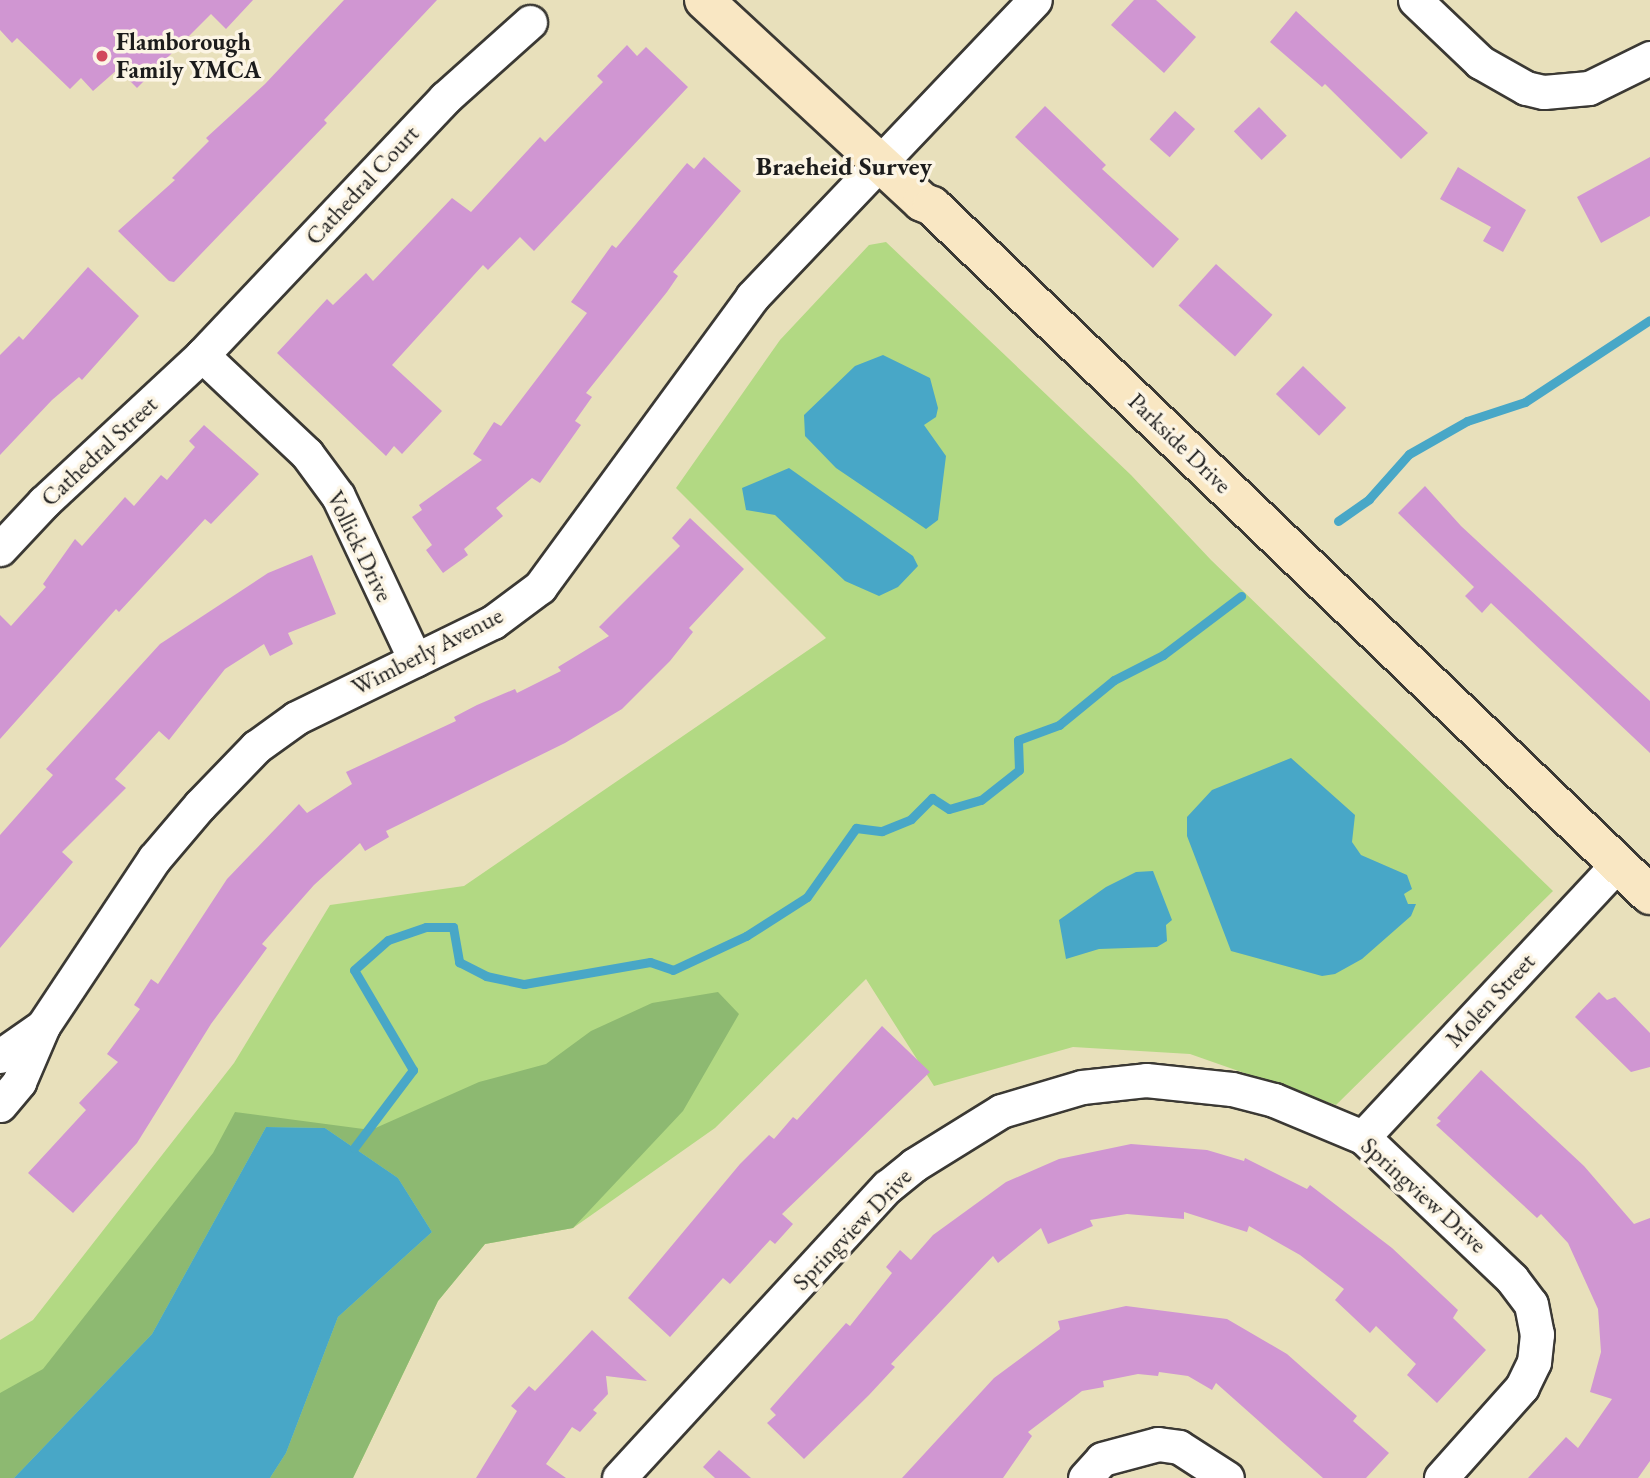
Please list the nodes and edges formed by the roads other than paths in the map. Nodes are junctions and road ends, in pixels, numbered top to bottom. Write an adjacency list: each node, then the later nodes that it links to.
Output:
1 (704, 0): 6 (main road, Parkside Drive)
2 (1035, 0): 6 (street, Wimberly Avenue)
3 (1415, 0): 5 (street)
4 (530, 22): 7 (street, Cathedral Court)
5 (1650, 58)
6 (881, 164): 9 (street, Wimberly Avenue); 10 (main road, Parkside Drive)
7 (202, 355): 8 (street, Cathedral Street); 9 (street, Vollick Drive)
8 (0, 549)
9 (415, 660): 12 (street, Wimberly Avenue)
10 (1618, 864): 11 (main road, Parkside Drive); 15 (street, Molen Street)
11 (1650, 895)
12 (43, 1026): 13 (street, Wimberly Avenue); 14 (street, Wimberly Avenue)
13 (0, 1056)
14 (0, 1105)
15 (1363, 1137): 16 (street, Springview Drive); 19 (street, Springview Drive)
16 (619, 1478)
17 (1085, 1478): 18 (street)
18 (1227, 1478)
19 (1441, 1478)

